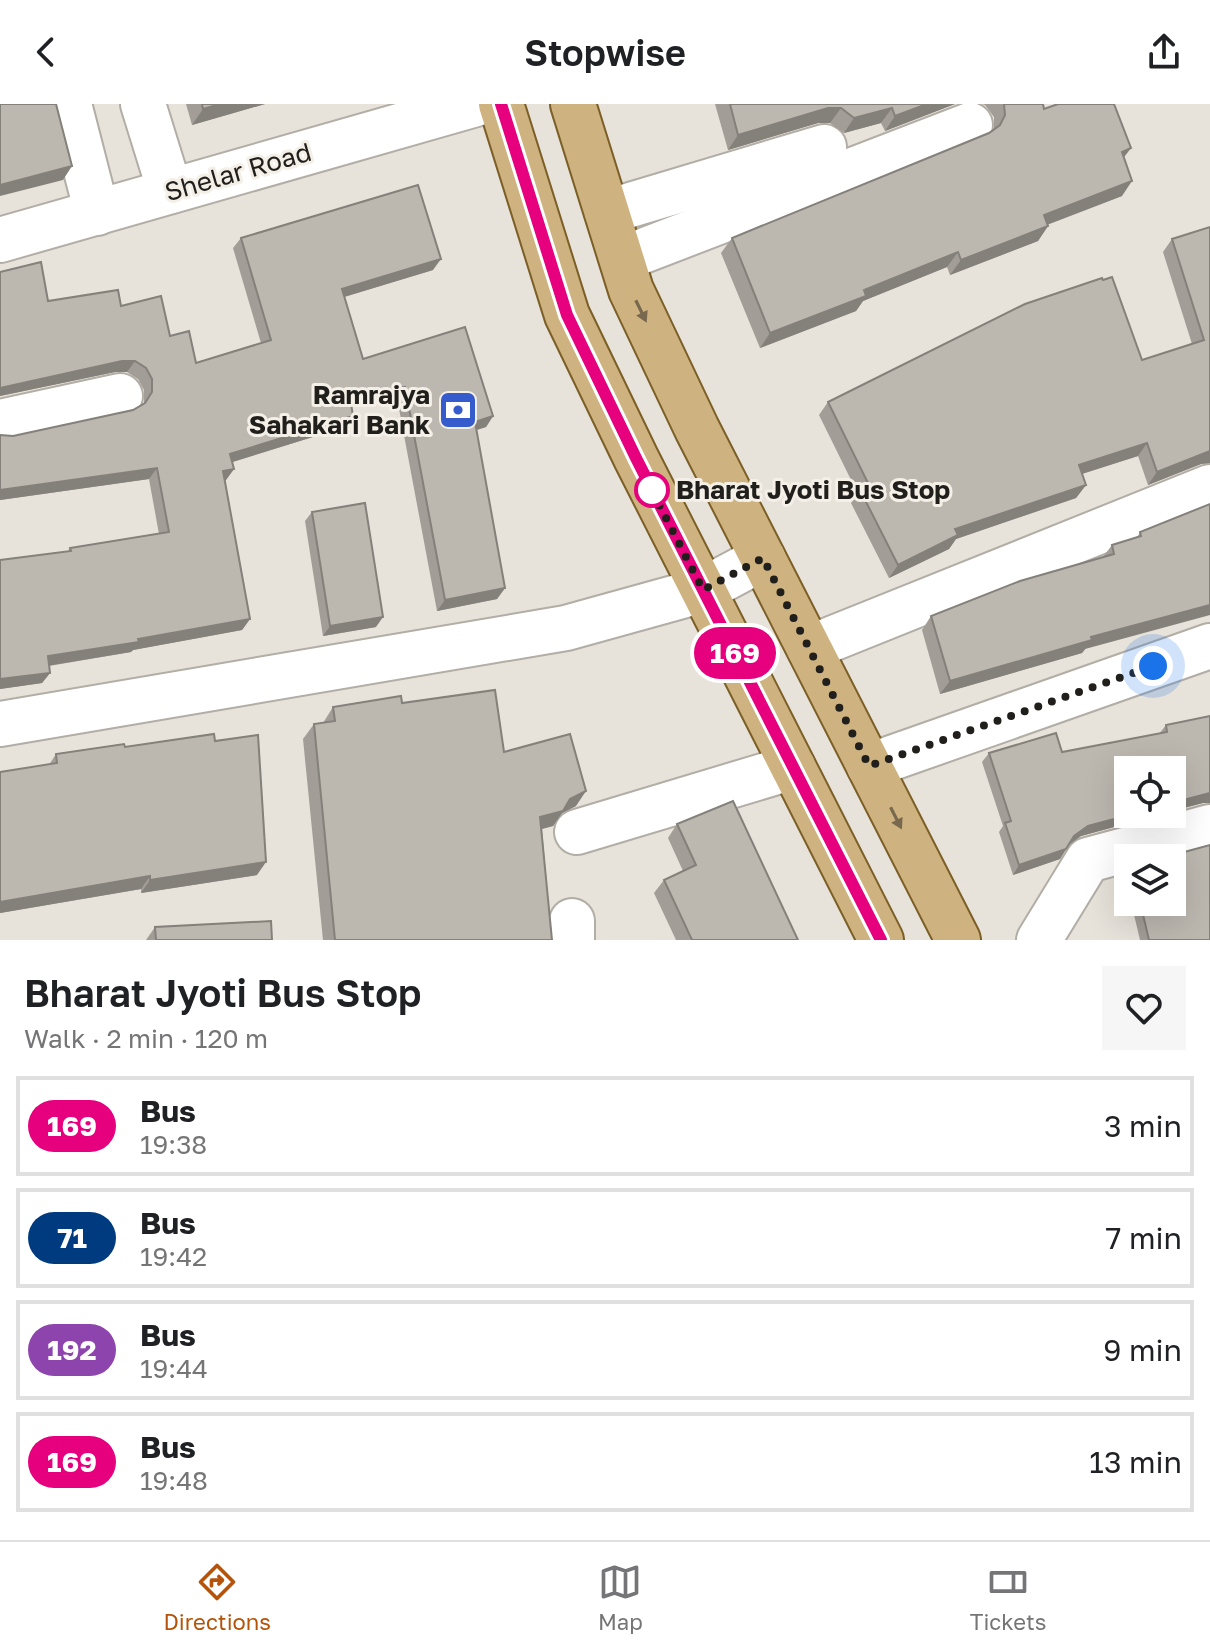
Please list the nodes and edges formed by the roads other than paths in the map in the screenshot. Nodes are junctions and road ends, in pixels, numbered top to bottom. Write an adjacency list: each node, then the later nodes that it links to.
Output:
1 (69, 104): 10 (street)
2 (143, 104): 8 (street)
3 (476, 104): 8 (street, Shelar Road)
4 (501, 104): 17 (main road)
5 (573, 104): 9 (main road)
6 (970, 125): 12 (street)
7 (824, 147): 9 (street)
8 (170, 191): 10 (street, Shelar Road)
9 (607, 212): 12 (main road)
10 (97, 213): 11 (street, Shelar Road)
11 (0, 240)
12 (622, 259): 16 (main road, one-way to 16)
13 (120, 396): 14 (street)
14 (0, 422)
15 (1210, 487): 19 (street)
16 (763, 558): 17 (street); 19 (main road)
17 (703, 590): 20 (street); 22 (main road)
18 (1210, 646): 21 (street)
19 (809, 648): 21 (main road)
20 (0, 724)
21 (869, 766): 26 (main road, one-way to 26)
22 (793, 767): 24 (street); 25 (main road)
23 (1210, 827): 27 (street)
24 (577, 832)
25 (881, 940)
26 (958, 940)
27 (1039, 940)

